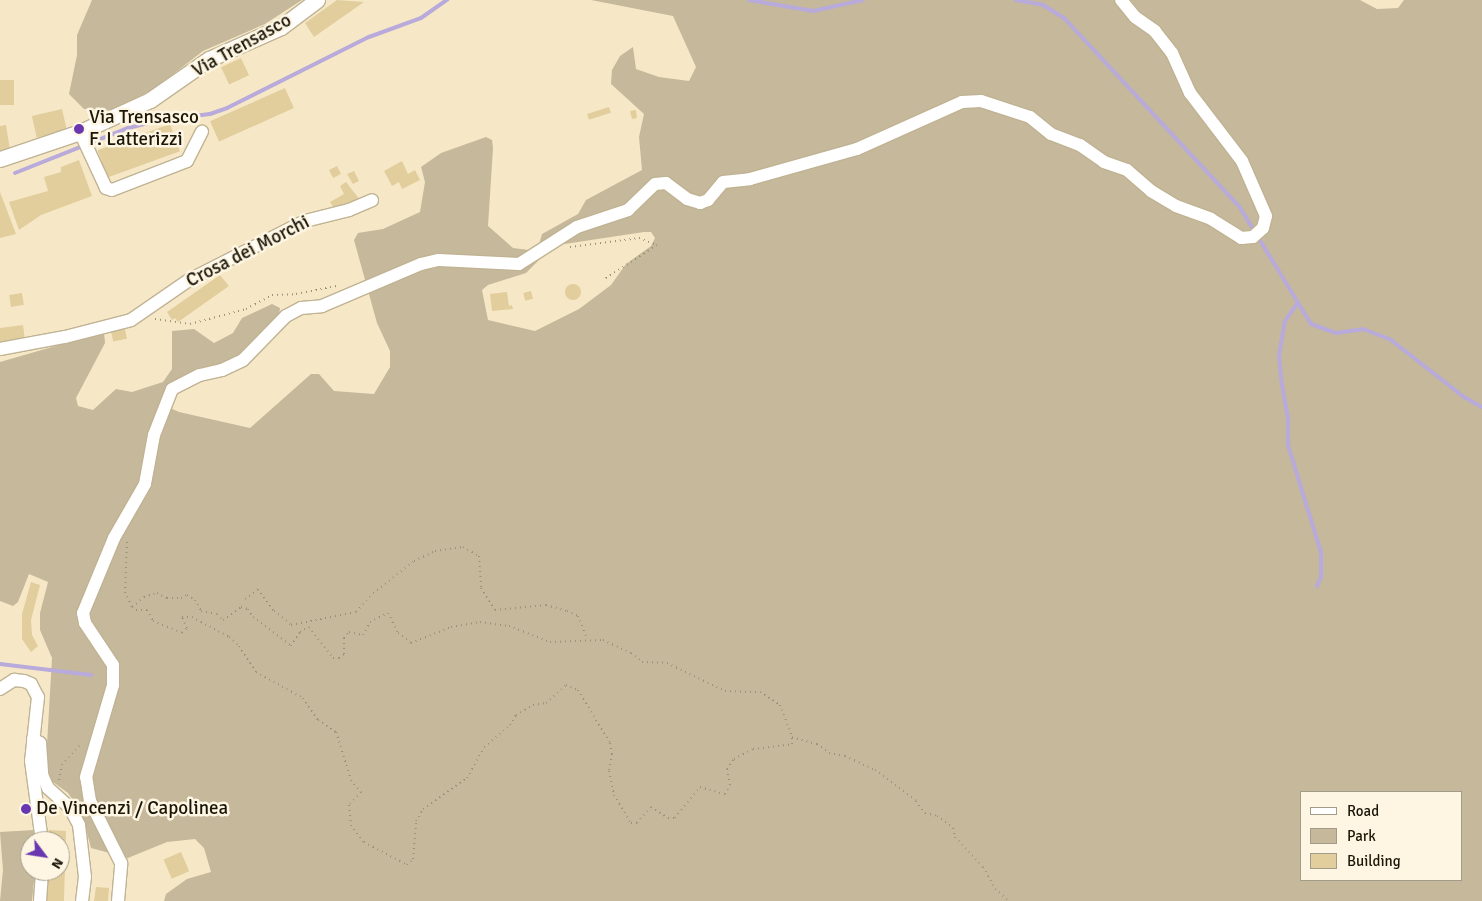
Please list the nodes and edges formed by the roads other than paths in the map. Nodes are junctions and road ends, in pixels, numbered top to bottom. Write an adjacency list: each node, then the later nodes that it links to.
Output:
1 (317, 0): 4 (main road, Via Trensasco)
2 (1121, 0): 14 (street)
3 (202, 132): 4 (street)
4 (82, 135): 5 (main road, Via Trensasco)
5 (0, 159)
6 (372, 200): 7 (street, Crosa dei Morchi)
7 (0, 349)
8 (0, 689): 9 (street)
9 (33, 739): 10 (street); 13 (street)
10 (41, 831)
11 (41, 881): 12 (street)
12 (40, 901)
13 (82, 901)
14 (118, 901)

